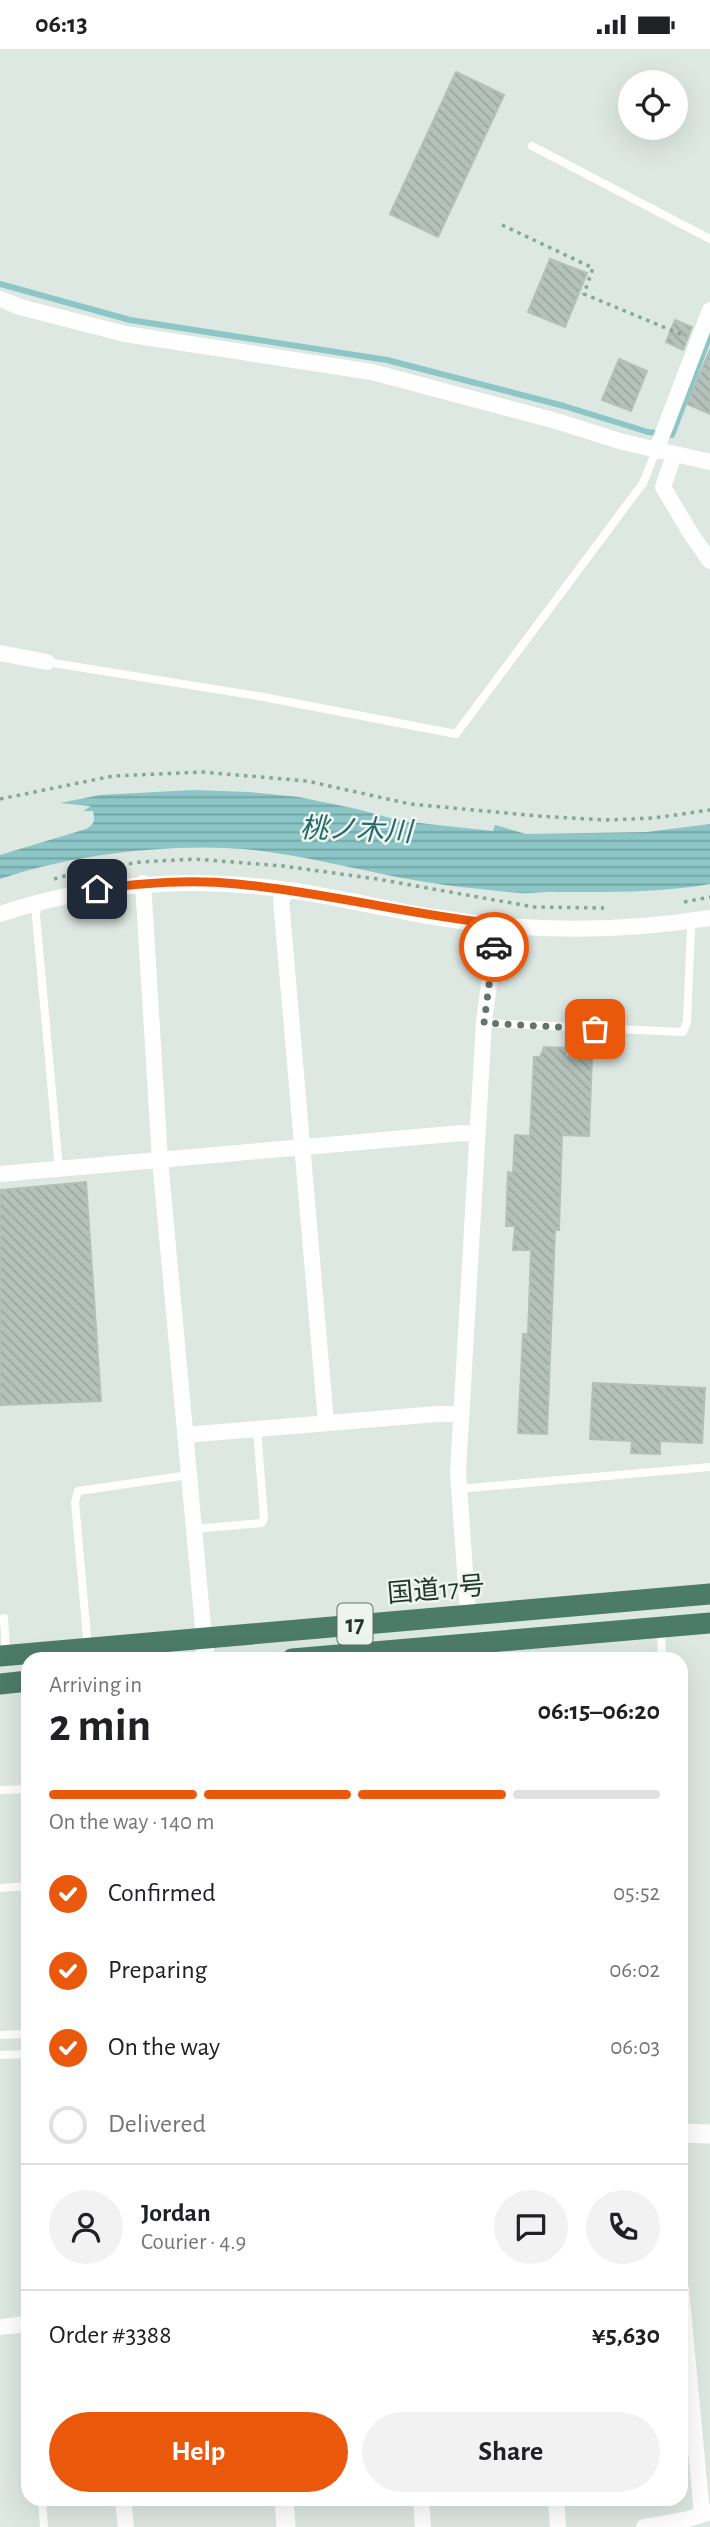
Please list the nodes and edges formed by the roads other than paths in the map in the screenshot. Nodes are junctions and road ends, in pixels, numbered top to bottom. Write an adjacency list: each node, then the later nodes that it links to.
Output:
1 (532, 146): 2 (lane)
2 (710, 239)
3 (0, 299): 5 (street)
4 (710, 310): 5 (street)
5 (656, 450): 6 (street); 10 (lane)
6 (674, 454): 7 (street); 8 (street)
7 (710, 462)
8 (710, 561)
9 (0, 653): 10 (street)
10 (47, 662)
11 (143, 883): 12 (street); 13 (street); 20 (street)
12 (288, 890): 16 (street); 19 (street)
13 (37, 903): 14 (street); 21 (lane)
14 (0, 914)
15 (702, 919): 16 (street); 17 (lane)
16 (497, 924): 17 (street)
17 (484, 1023): 18 (street)
18 (477, 1135): 19 (street); 23 (street)
19 (302, 1147): 20 (street); 24 (street)
20 (160, 1160): 21 (street); 26 (street)
21 (59, 1168): 22 (street)
22 (0, 1174)
23 (462, 1414): 24 (street); 29 (street)
24 (326, 1423): 25 (street)
25 (257, 1429): 26 (street); 30 (lane)
26 (185, 1435): 28 (street)
27 (710, 1467): 29 (lane)
28 (189, 1475): 30 (street); 36 (lane)
29 (458, 1489): 32 (street)
30 (194, 1529): 37 (street)
31 (710, 1594): 32 (highway, 国道17号 / 17)
32 (468, 1614): 37 (highway, 国道17号 / 17)
33 (0, 1619): 42 (lane)
34 (710, 1623): 35 (highway, 17)
35 (661, 1628): 39 (highway, 17); 40 (lane)
36 (88, 1649): 37 (highway, 国道17号 / 17); 38 (highway, 国道17号 / 17)
37 (205, 1649)
38 (52, 1652)
39 (375, 1652)
40 (662, 1652)
41 (21, 1655): 42 (highway, 国道17号 / 17)
42 (3, 1656)
43 (21, 1682): 44 (highway)
44 (0, 1684)
45 (21, 1789): 46 (lane)
46 (0, 1790)
47 (21, 1886): 48 (lane)
48 (0, 1888)
49 (21, 2034): 50 (lane)
50 (0, 2035)
51 (21, 2054): 52 (lane)
52 (0, 2055)
53 (688, 2133): 54 (street)
54 (710, 2134)
55 (21, 2325): 56 (street)
56 (0, 2327)
57 (688, 2352): 63 (street)
58 (42, 2506): 64 (lane)
59 (124, 2506): 65 (street)
60 (284, 2506): 66 (street)
61 (422, 2506): 67 (street)
62 (556, 2506): 68 (street)
63 (706, 2513): 69 (street)
64 (44, 2527)
65 (126, 2527)
66 (286, 2527)
67 (423, 2527)
68 (558, 2527)
69 (644, 2527)

